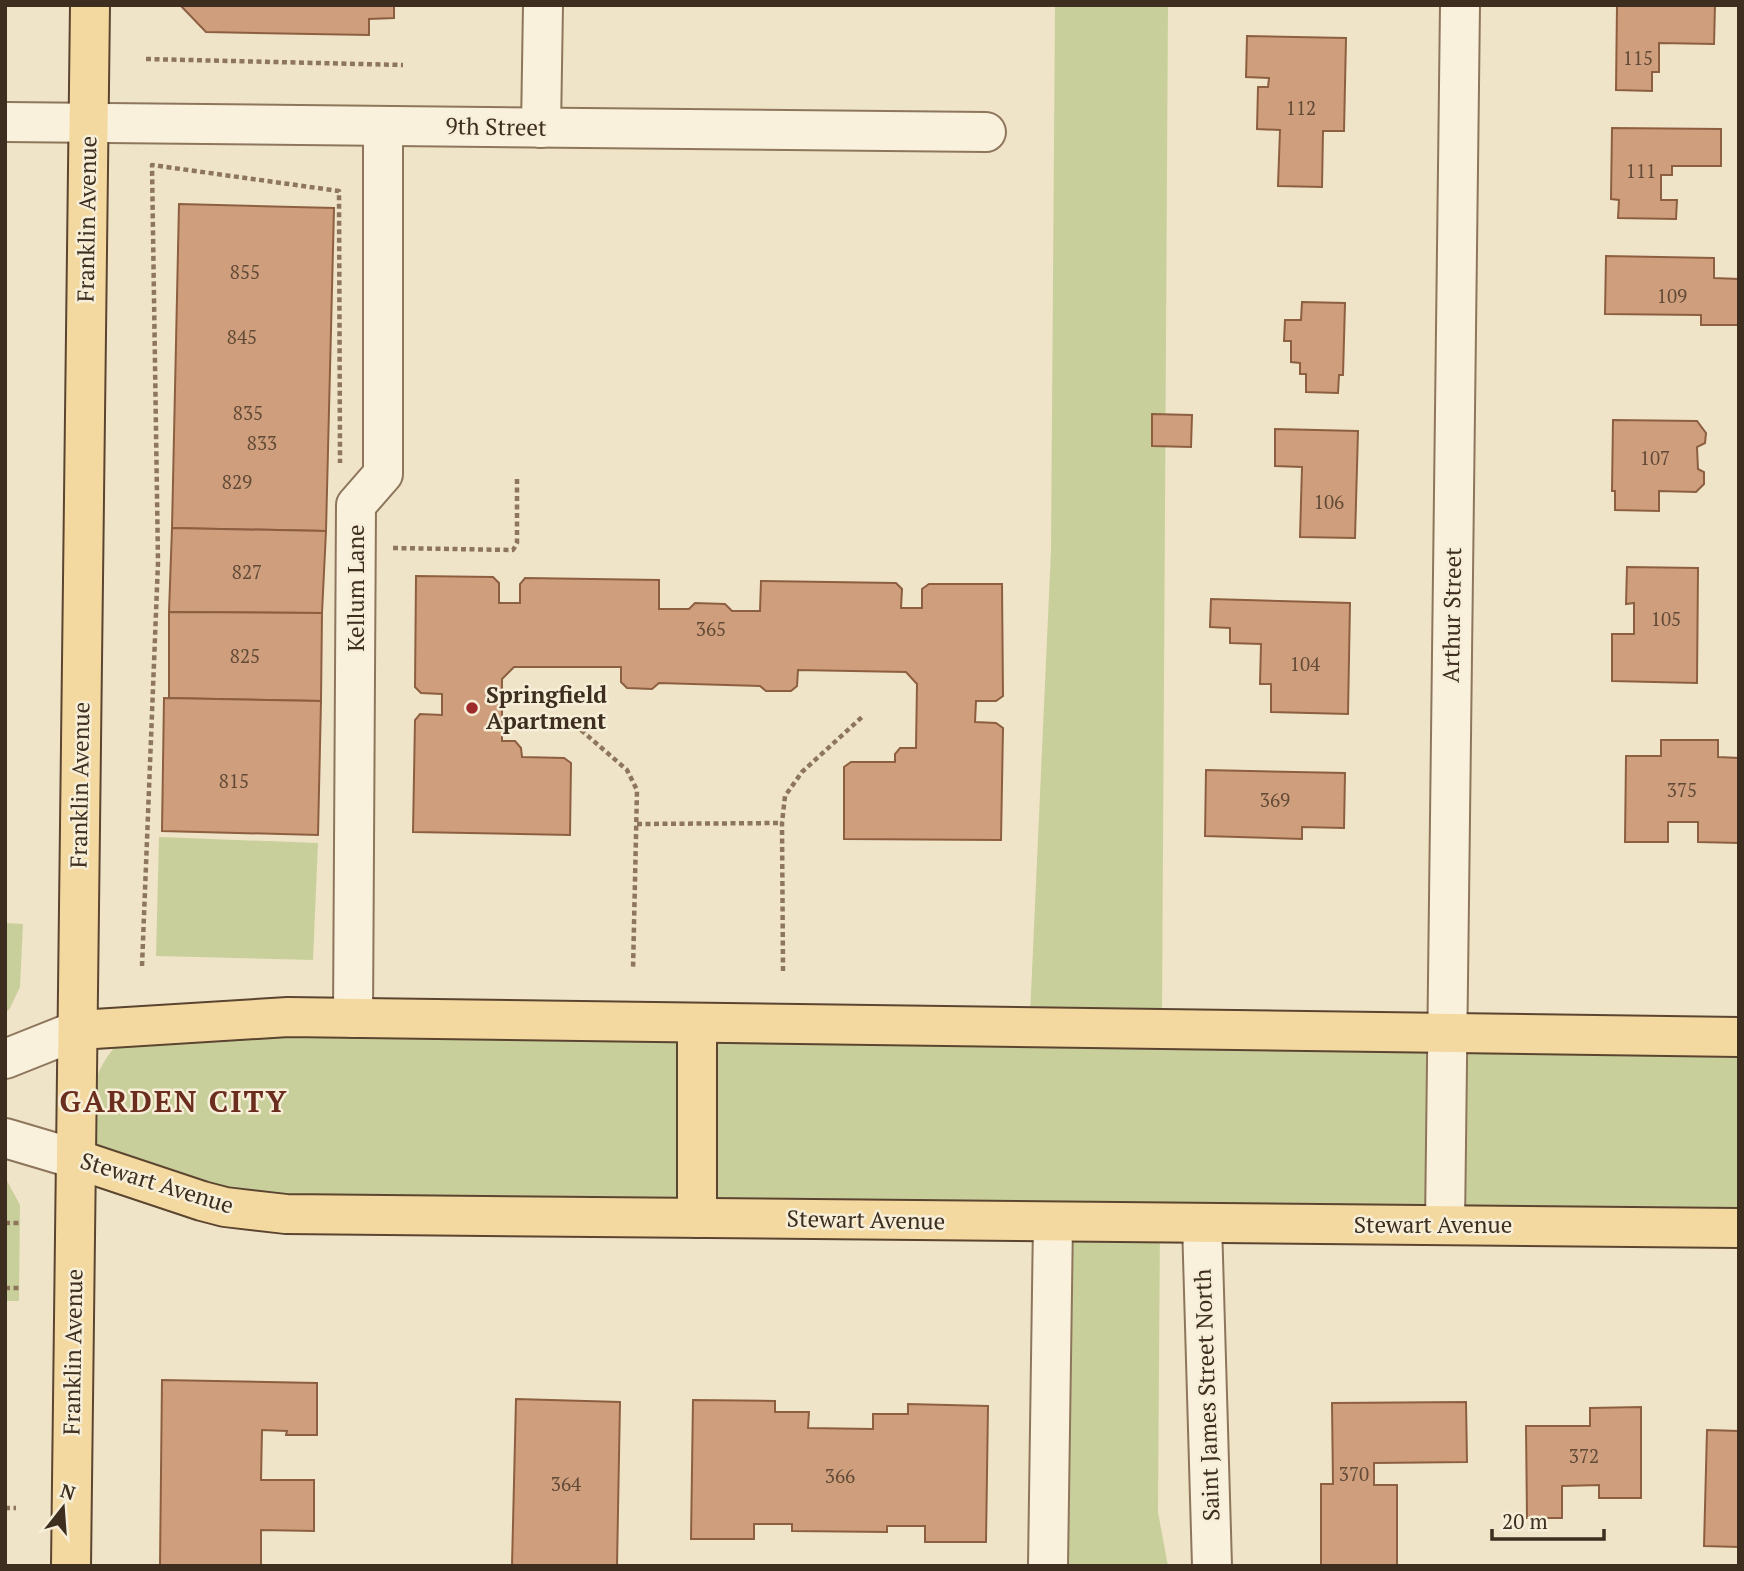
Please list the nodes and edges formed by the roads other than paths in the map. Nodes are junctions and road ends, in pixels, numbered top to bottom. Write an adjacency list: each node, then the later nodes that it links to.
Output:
1 (90, 5): 5 (main road, Franklin Avenue)
2 (543, 5): 7 (street)
3 (1460, 5): 12 (street, Arthur Street)
4 (5, 122): 5 (street, 9th Street)
5 (89, 123): 6 (street, 9th Street); 11 (main road, Franklin Avenue)
6 (383, 126): 7 (street, 9th Street); 9 (street, Kellum Lane)
7 (541, 128): 8 (street, 9th Street)
8 (986, 132)
9 (353, 1018): 10 (main road); 11 (main road)
10 (697, 1023): 12 (main road); 17 (main road)
11 (78, 1030): 14 (street); 16 (main road, Franklin Avenue)
12 (1447, 1033): 13 (main road); 20 (street, Arthur Street)
13 (1739, 1037)
14 (5, 1059)
15 (5, 1138): 16 (street, Stewart Avenue)
16 (76, 1159): 17 (main road, Stewart Avenue); 22 (main road, Franklin Avenue)
17 (697, 1218): 18 (main road, Stewart Avenue)
18 (1053, 1222): 19 (main road, Stewart Avenue); 23 (street)
19 (1202, 1223): 20 (main road, Stewart Avenue); 24 (street, Saint James Street North)
20 (1445, 1225): 21 (main road, Stewart Avenue)
21 (1739, 1228)
22 (71, 1566)
23 (1048, 1566)
24 (1212, 1566)

